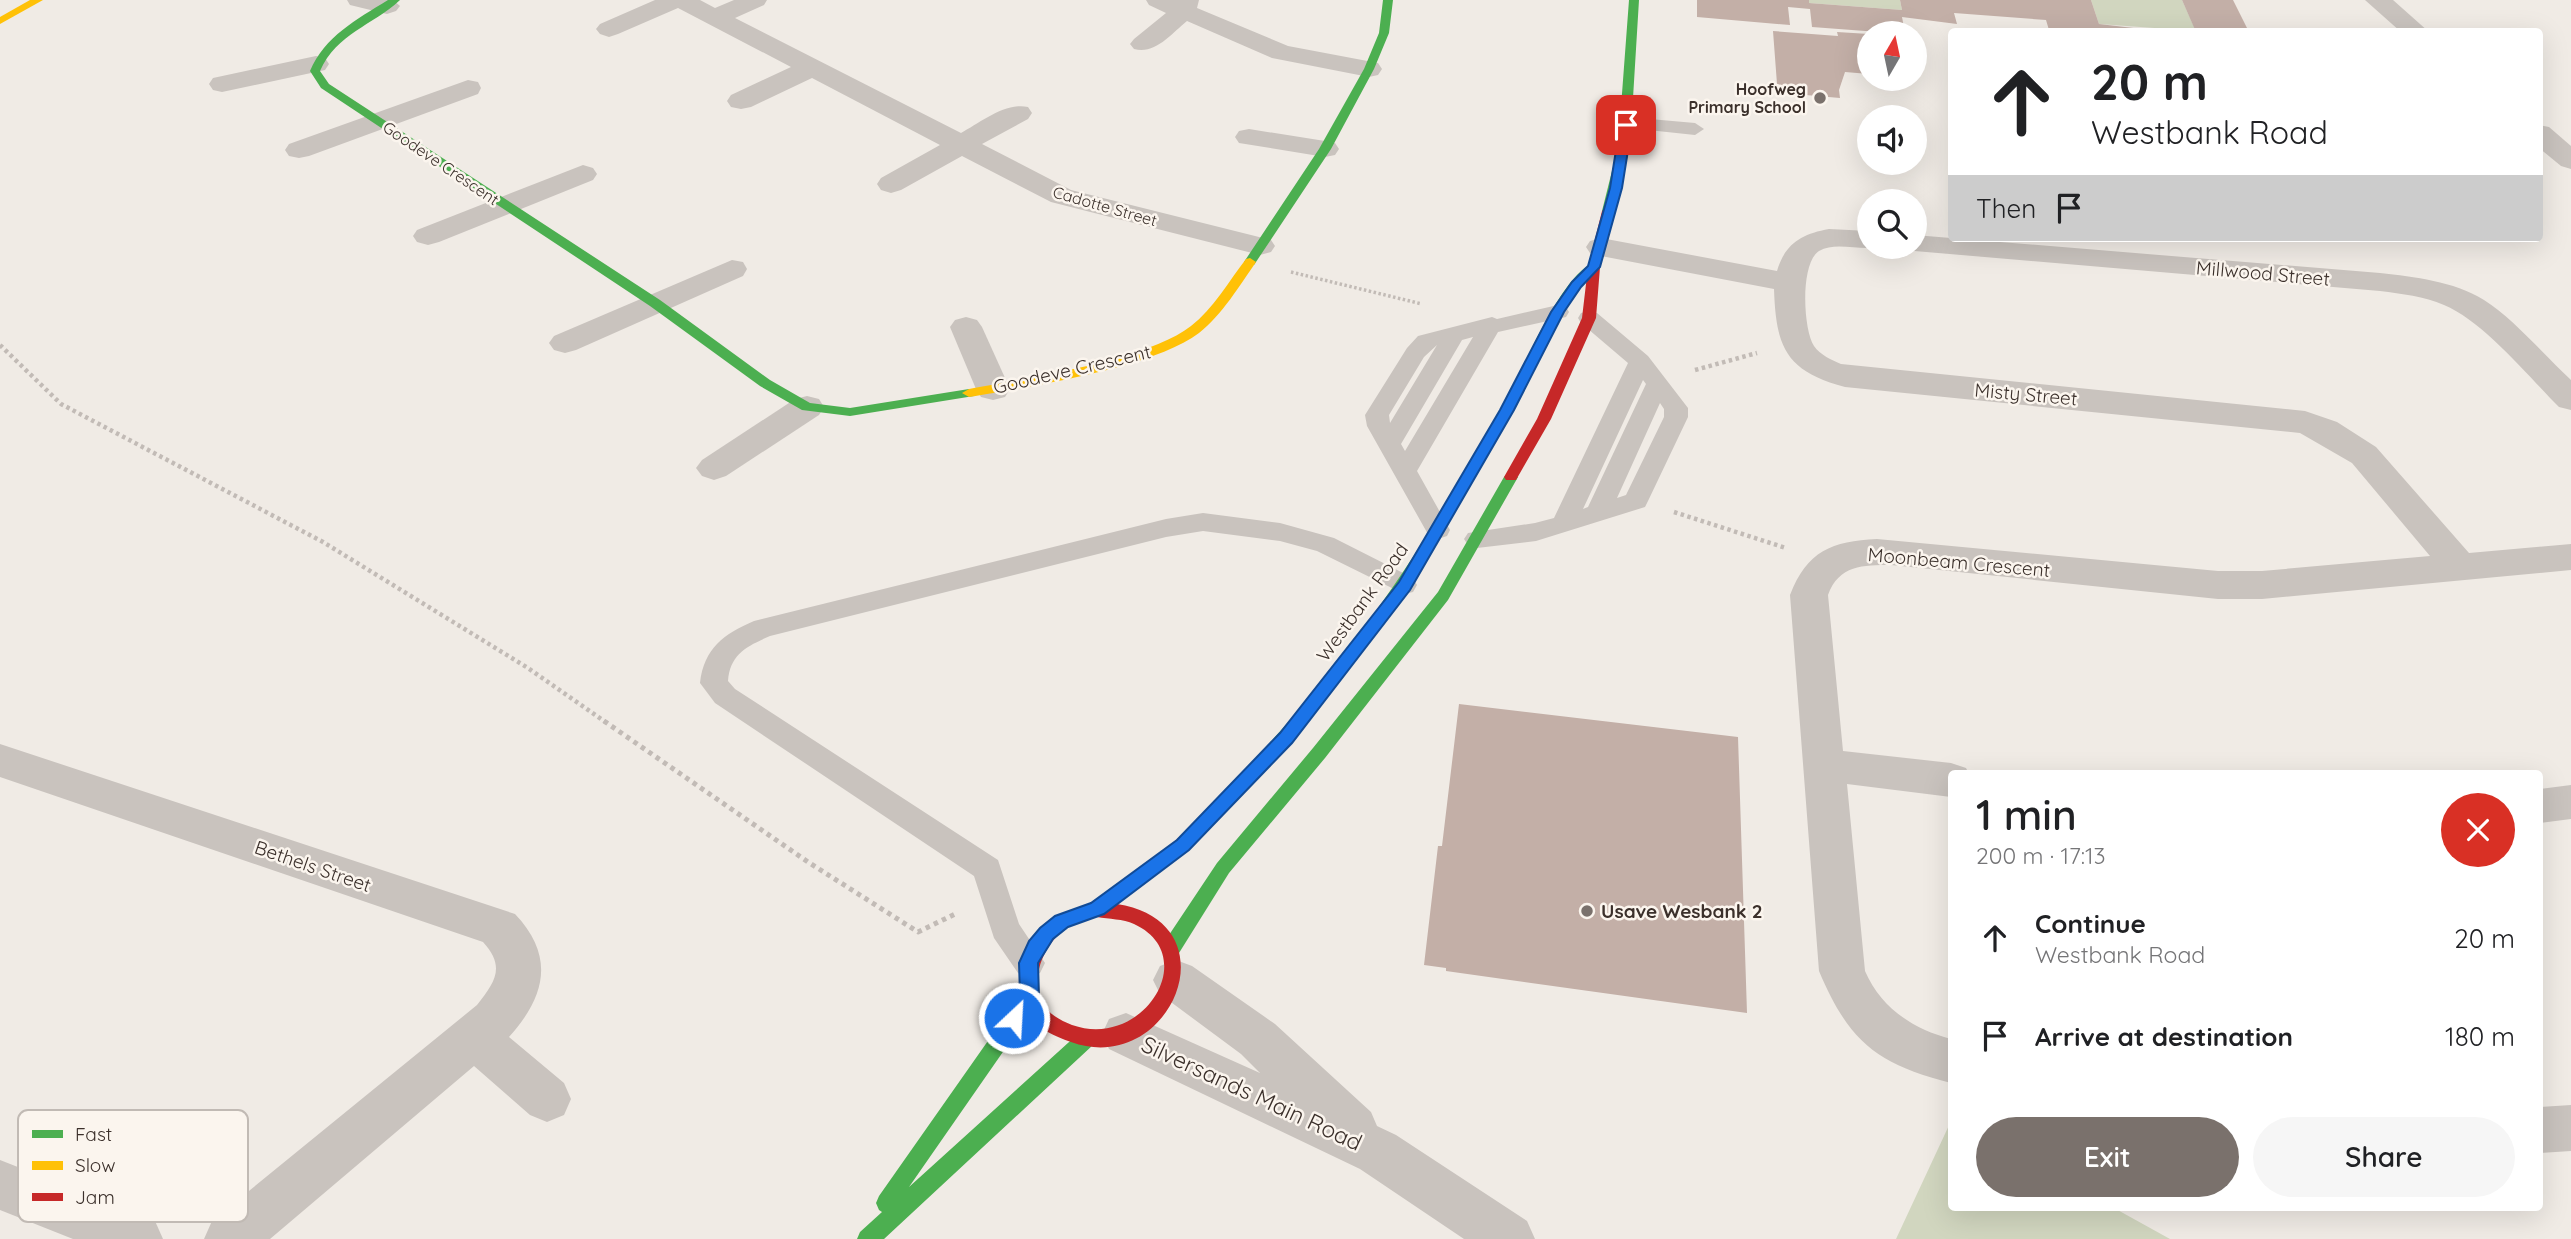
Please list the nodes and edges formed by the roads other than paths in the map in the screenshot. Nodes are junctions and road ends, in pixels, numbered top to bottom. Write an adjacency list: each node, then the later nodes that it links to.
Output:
1 (38, 0): 12 (main road)
2 (359, 0): 9 (street)
3 (679, 0): 11 (street, Cadotte Street); 14 (street, Cadotte Street)
4 (755, 0): 11 (street)
5 (1158, 0): 10 (street)
6 (1388, 0): 18 (main road, Goodeve Crescent)
7 (1634, 0): 24 (main road, Westbank Road)
8 (2377, 0): 13 (street)
9 (391, 3): 16 (main road)
10 (1185, 5): 15 (street); 18 (street)
11 (715, 17): 17 (street, Cadotte Street)
12 (0, 20)
13 (2412, 28)
14 (609, 29)
15 (1143, 44)
16 (316, 64): 19 (street); 23 (main road, Goodeve Crescent)
17 (811, 68): 21 (street); 28 (street, Cadotte Street)
18 (1369, 69): 29 (main road, Goodeve Crescent)
19 (222, 84)
20 (468, 88): 23 (street, Goodeve Crescent)
21 (741, 101)
22 (1018, 113): 28 (street)
23 (377, 121): 30 (street, Goodeve Crescent); 34 (main road, Goodeve Crescent)
24 (1626, 123): 25 (lane); 39 (main road, Westbank Road)
25 (1695, 129)
26 (2543, 136): 31 (street)
27 (1250, 137): 29 (street)
28 (958, 145): 33 (street); 38 (street, Cadotte Street)
29 (1325, 149): 38 (main road, Goodeve Crescent)
30 (299, 150)
31 (2571, 160)
32 (583, 174): 34 (street, Goodeve Crescent)
33 (891, 184)
34 (504, 206): 35 (street, Goodeve Crescent); 42 (main road, Goodeve Crescent)
35 (428, 236)
36 (1857, 239): 41 (street)
37 (1927, 245): 50 (street, Millwood Street)
38 (1254, 255): 49 (main road, Goodeve Crescent)
39 (1597, 257): 41 (street); 43 (main road, Westbank Road); 44 (main road, Westbank Road)
40 (732, 269): 42 (street)
41 (1789, 283): 58 (street, Misty Street)
42 (655, 303): 47 (street); 51 (main road, Goodeve Crescent)
43 (1558, 312): 45 (lane); 55 (main road, Westbank Road)
44 (1589, 318): 48 (lane); 56 (main road, Westbank Road)
45 (1492, 324): 53 (lane); 53 (lane)
46 (966, 327): 49 (street)
47 (565, 342)
48 (1640, 361): 54 (lane); 54 (lane)
49 (993, 389): 51 (main road, Goodeve Crescent)
50 (2571, 399)
51 (807, 407): 52 (street)
52 (714, 468)
53 (1405, 471): 55 (lane)
54 (1564, 523): 56 (lane)
55 (1438, 530): 59 (main road, Westbank Road)
56 (1478, 539): 67 (main road, Westbank Road)
57 (2571, 557): 58 (street, Moonbeam Crescent)
58 (2460, 567): 61 (street, Moonbeam Crescent)
59 (1404, 586): 65 (main road, Westbank Road); 66 (lane)
60 (0, 760): 69 (street, Bethels Street)
61 (1825, 765): 62 (street); 71 (street)
62 (1948, 780)
63 (2571, 802): 64 (street)
64 (2543, 806)
65 (1097, 909): 66 (main road); 67 (main road)
66 (1029, 963): 68 (main road)
67 (1174, 964): 70 (main road); 75 (street, Silversands Main Road)
68 (1030, 997): 70 (main road); 81 (main road)
69 (473, 1036): 72 (street); 79 (street, Bethels Street)
70 (1106, 1036): 75 (street, Silversands Main Road); 82 (main road)
71 (1948, 1060)
72 (547, 1099)
73 (2571, 1128): 74 (street)
74 (2543, 1130)
75 (1378, 1152): 83 (street, Silversands Main Road)
76 (0, 1185): 77 (street)
77 (18, 1192)
78 (94, 1222): 80 (street)
79 (246, 1234)
80 (137, 1239)
81 (861, 1239)
82 (868, 1239)
83 (1509, 1239)

